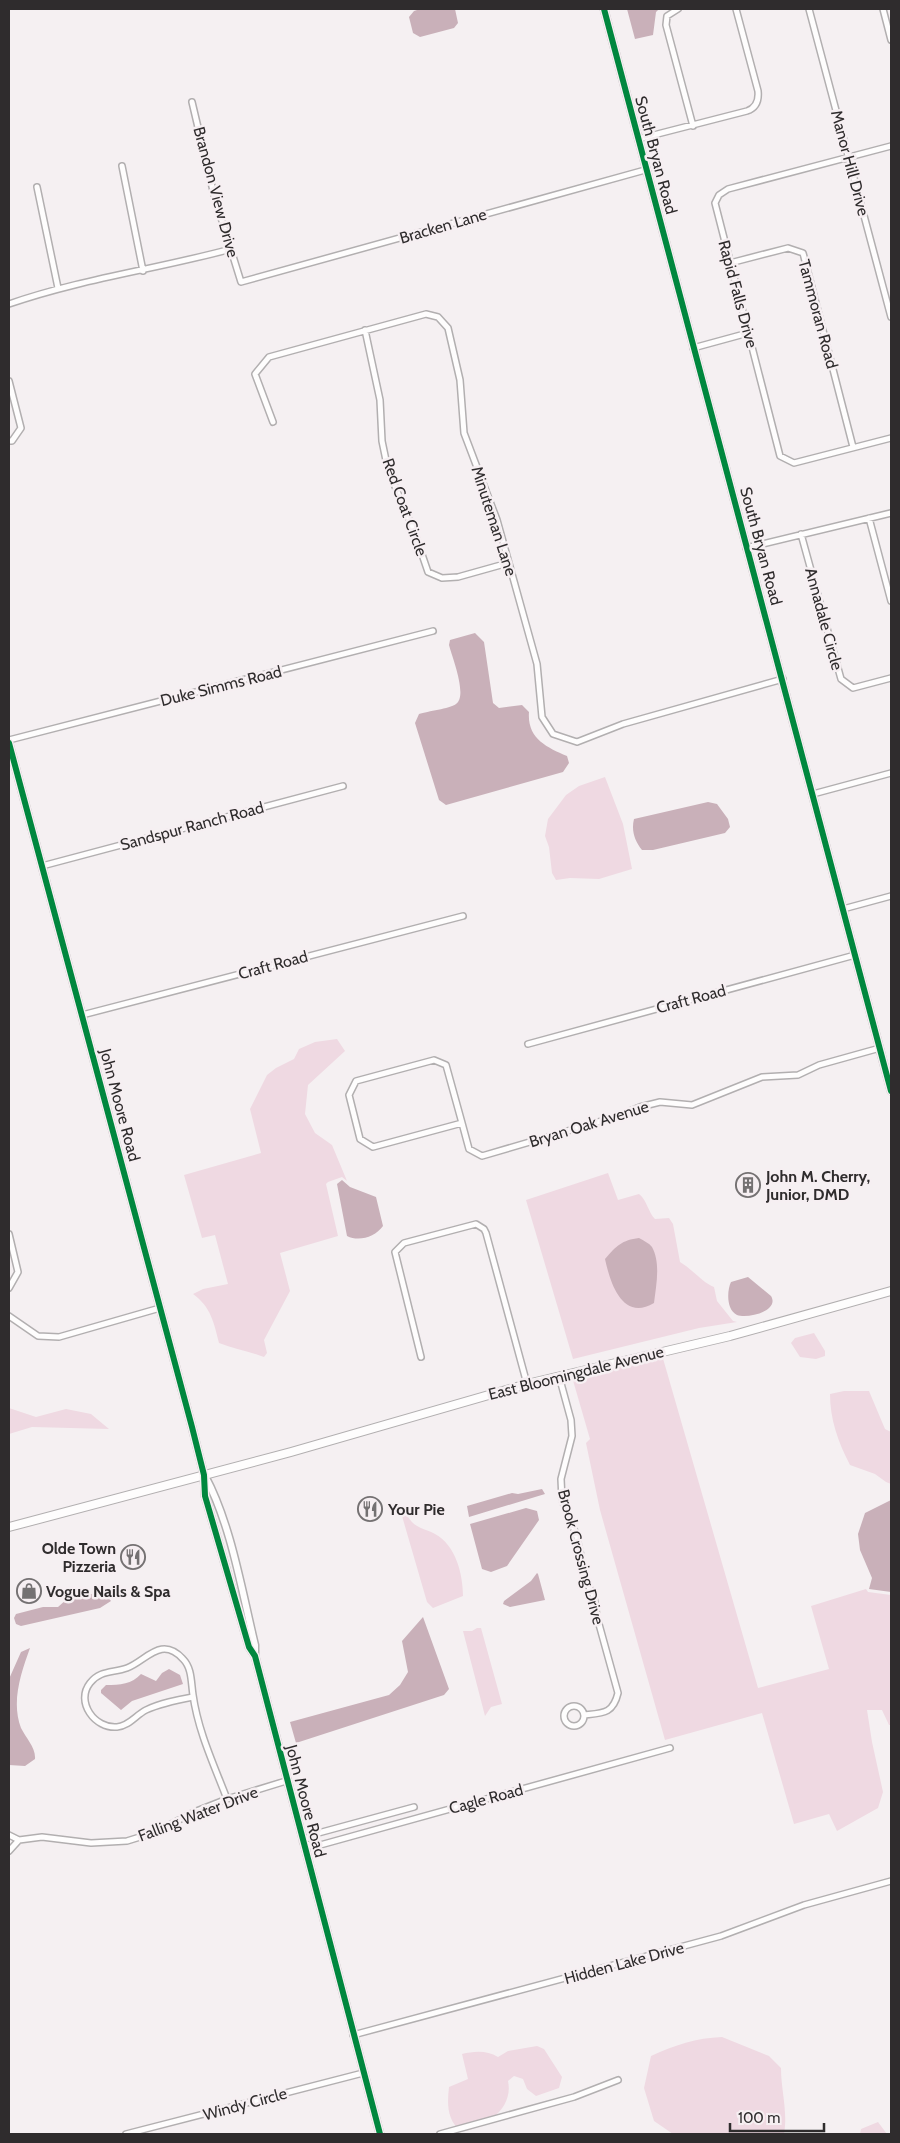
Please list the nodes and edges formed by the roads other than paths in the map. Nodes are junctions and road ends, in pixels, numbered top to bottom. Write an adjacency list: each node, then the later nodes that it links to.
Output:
1 (604, 9): 9 (street, South Bryan Road)
2 (678, 9): 8 (street)
3 (736, 9): 8 (street)
4 (809, 9): 11 (street, Manor Hill Drive)
5 (883, 9): 6 (street)
6 (891, 40)
7 (192, 102): 15 (street, Brandon View Drive)
8 (693, 126): 9 (street)
9 (638, 139): 13 (street, South Bryan Road)
10 (891, 146): 11 (street, Rapid Falls Drive)
11 (848, 158): 16 (street, Rapid Falls Drive); 21 (street, Manor Hill Drive)
12 (122, 166): 17 (street)
13 (645, 170): 18 (street, Bracken Lane); 24 (street, South Bryan Road)
14 (37, 187): 19 (street)
15 (231, 249): 17 (street); 18 (street, Brandon View Drive)
16 (730, 263): 23 (street, Rapid Falls Drive); 29 (street, Tammoran Road)
17 (143, 271): 19 (street)
18 (242, 282)
19 (58, 288): 20 (street)
20 (9, 304)
21 (891, 317)
22 (365, 330): 26 (street, Minuteman Lane); 34 (street, Minuteman Lane); 34 (street, Red Coat Circle)
23 (748, 333): 24 (street); 29 (street, Rapid Falls Drive)
24 (693, 348): 33 (street, South Bryan Road)
25 (9, 382): 28 (street)
26 (273, 422)
27 (891, 438): 29 (street, Rapid Falls Drive)
28 (9, 441)
29 (853, 447)
30 (891, 513): 31 (street)
31 (870, 518): 32 (street); 35 (street)
32 (801, 534): 33 (street); 37 (street, Annadale Circle)
33 (746, 548): 38 (street, South Bryan Road)
34 (508, 563): 38 (street, Minuteman Lane)
35 (891, 601)
36 (433, 632): 39 (street, Duke Simms Road)
37 (891, 678)
38 (783, 679): 43 (street, South Bryan Road)
39 (9, 741): 40 (street, John Moore Road)
40 (12, 769): 44 (street, John Moore Road)
41 (891, 773): 43 (street)
42 (343, 786): 44 (street, Sandspur Ranch Road)
43 (812, 794): 46 (street, South Bryan Road)
44 (42, 866): 49 (street, John Moore Road)
45 (891, 896): 46 (street)
46 (843, 909): 48 (street, South Bryan Road)
47 (463, 916): 49 (street, Craft Road)
48 (855, 954): 50 (street, Craft Road); 51 (street, South Bryan Road)
49 (82, 1015): 57 (street, John Moore Road)
50 (528, 1044)
51 (880, 1048): 52 (street, South Bryan Road); 53 (street, Bryan Oak Avenue)
52 (891, 1091)
53 (462, 1123): 53 (street, Bryan Oak Avenue)
54 (9, 1234): 55 (street)
55 (9, 1288)
56 (891, 1291): 60 (main road, East Bloomingdale Avenue)
57 (160, 1308): 58 (street); 62 (street, John Moore Road)
58 (9, 1316)
59 (421, 1357): 61 (street)
60 (559, 1376): 61 (main road, East Bloomingdale Avenue); 66 (street, Brook Crossing Drive)
61 (527, 1384): 62 (main road, East Bloomingdale Avenue)
62 (204, 1475): 63 (main road, East Bloomingdale Avenue); 64 (street, John Moore Road); 64 (street, John Moore Road)
63 (9, 1527)
64 (255, 1656): 68 (street, John Moore Road)
65 (193, 1697): 65 (street); 69 (street)
66 (584, 1715): 66 (street, Brook Crossing Drive)
67 (670, 1748): 73 (street, Cagle Road)
68 (286, 1781): 69 (street, Falling Water Drive); 73 (street, John Moore Road)
69 (227, 1799): 72 (street, Falling Water Drive)
70 (414, 1806): 73 (street)
71 (9, 1835): 72 (street)
72 (19, 1840): 74 (street)
73 (303, 1842): 76 (street, John Moore Road)
74 (9, 1851)
75 (891, 1881): 76 (street, Hidden Lake Drive)
76 (353, 2035): 77 (street, John Moore Road)
77 (363, 2073): 79 (street, Windy Circle); 80 (street, John Moore Road)
78 (618, 2080): 81 (street)
79 (126, 2134)
80 (380, 2134)
81 (440, 2134)

